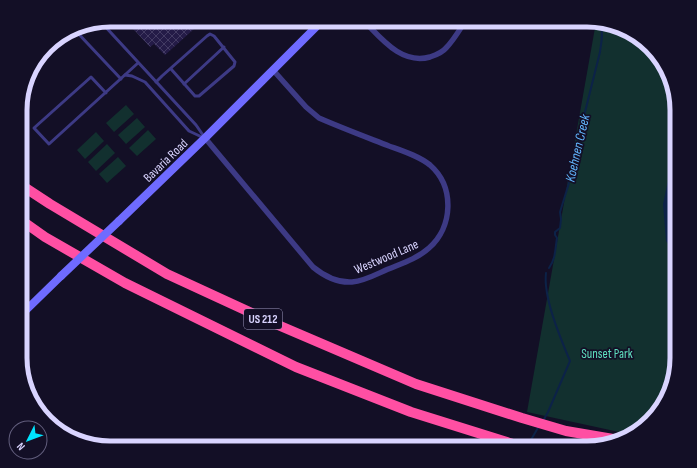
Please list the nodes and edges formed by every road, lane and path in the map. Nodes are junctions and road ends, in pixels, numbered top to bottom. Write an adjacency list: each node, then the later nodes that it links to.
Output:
1 (106, 27): 7 (lane)
2 (316, 27): 9 (street, Bavaria Road)
3 (370, 27): 4 (street)
4 (461, 27)
5 (78, 33): 12 (lane)
6 (224, 47): 8 (lane); 15 (lane); 15 (lane)
7 (138, 63): 10 (lane); 11 (lane)
8 (170, 69): 14 (lane); 15 (lane)
9 (273, 70): 17 (street, Bavaria Road); 17 (street, Westwood Lane)
10 (125, 75): 12 (lane); 13 (lane)
11 (151, 76): 13 (lane); 14 (lane)
12 (121, 79): 16 (lane)
13 (144, 82): 17 (lane)
14 (156, 82): 17 (lane)
15 (184, 84)
16 (106, 93): 16 (lane)
17 (205, 138): 20 (street, Bavaria Road, bridge)
18 (27, 188): 21 (highway, US 212)
19 (27, 224): 22 (highway, US 212)
20 (27, 309)
21 (608, 438)
22 (504, 441)

